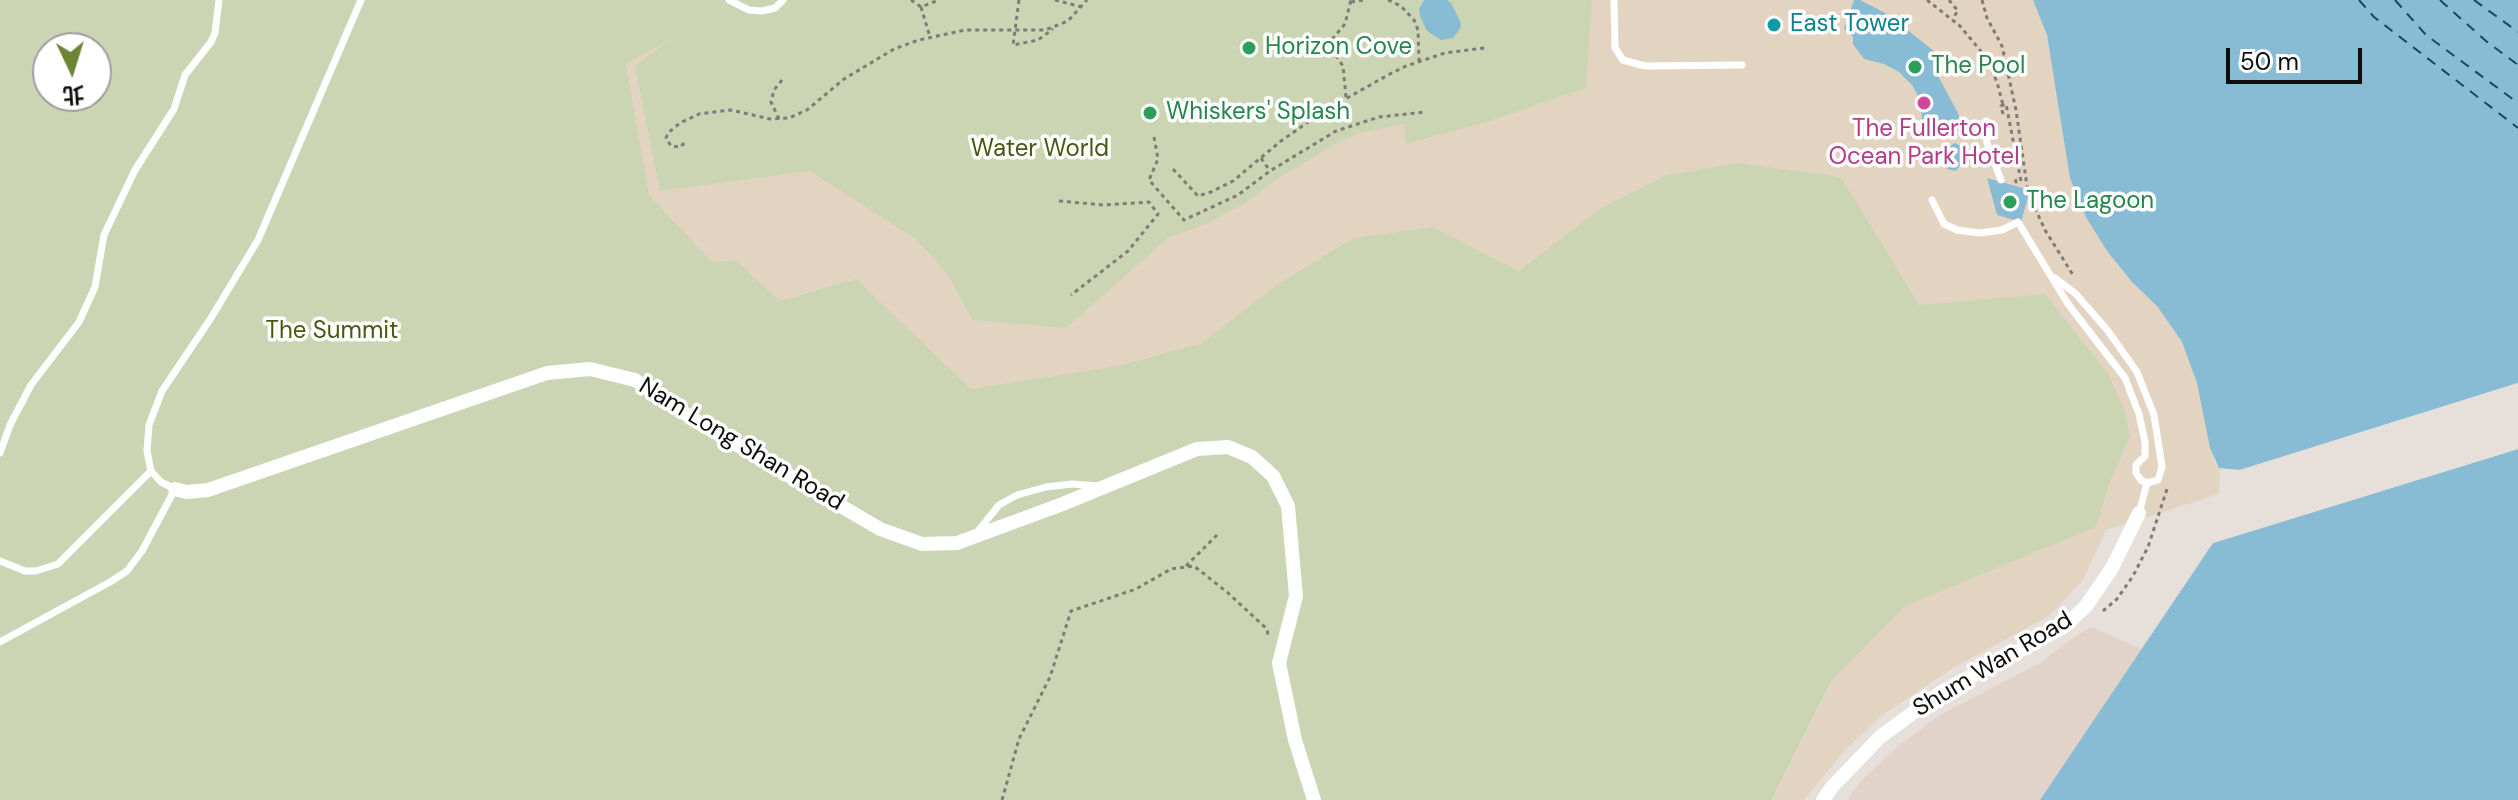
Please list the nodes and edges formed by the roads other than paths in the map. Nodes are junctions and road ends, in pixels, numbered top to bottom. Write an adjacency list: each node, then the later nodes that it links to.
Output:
1 (219, 0): 11 (lane)
2 (361, 0): 14 (lane)
3 (729, 0): 4 (lane)
4 (783, 0)
5 (1614, 0): 6 (lane)
6 (1742, 65)
7 (1986, 121): 8 (lane)
8 (2001, 180)
9 (1932, 200): 10 (lane)
10 (2050, 274): 12 (lane); 13 (lane)
11 (0, 453)
12 (2145, 456): 13 (lane); 15 (lane)
13 (2161, 463): 15 (lane)
14 (151, 471): 17 (lane); 20 (lane)
15 (2147, 483): 18 (lane)
16 (1104, 487): 19 (street, Nam Long Shan Road); 19 (lane); 22 (street, Nam Long Shan Road)
17 (175, 489): 19 (street, Nam Long Shan Road); 21 (lane)
18 (2139, 513): 23 (street, Shum Wan Road)
19 (974, 536)
20 (0, 561)
21 (0, 642)
22 (1314, 800)
23 (1823, 800)

